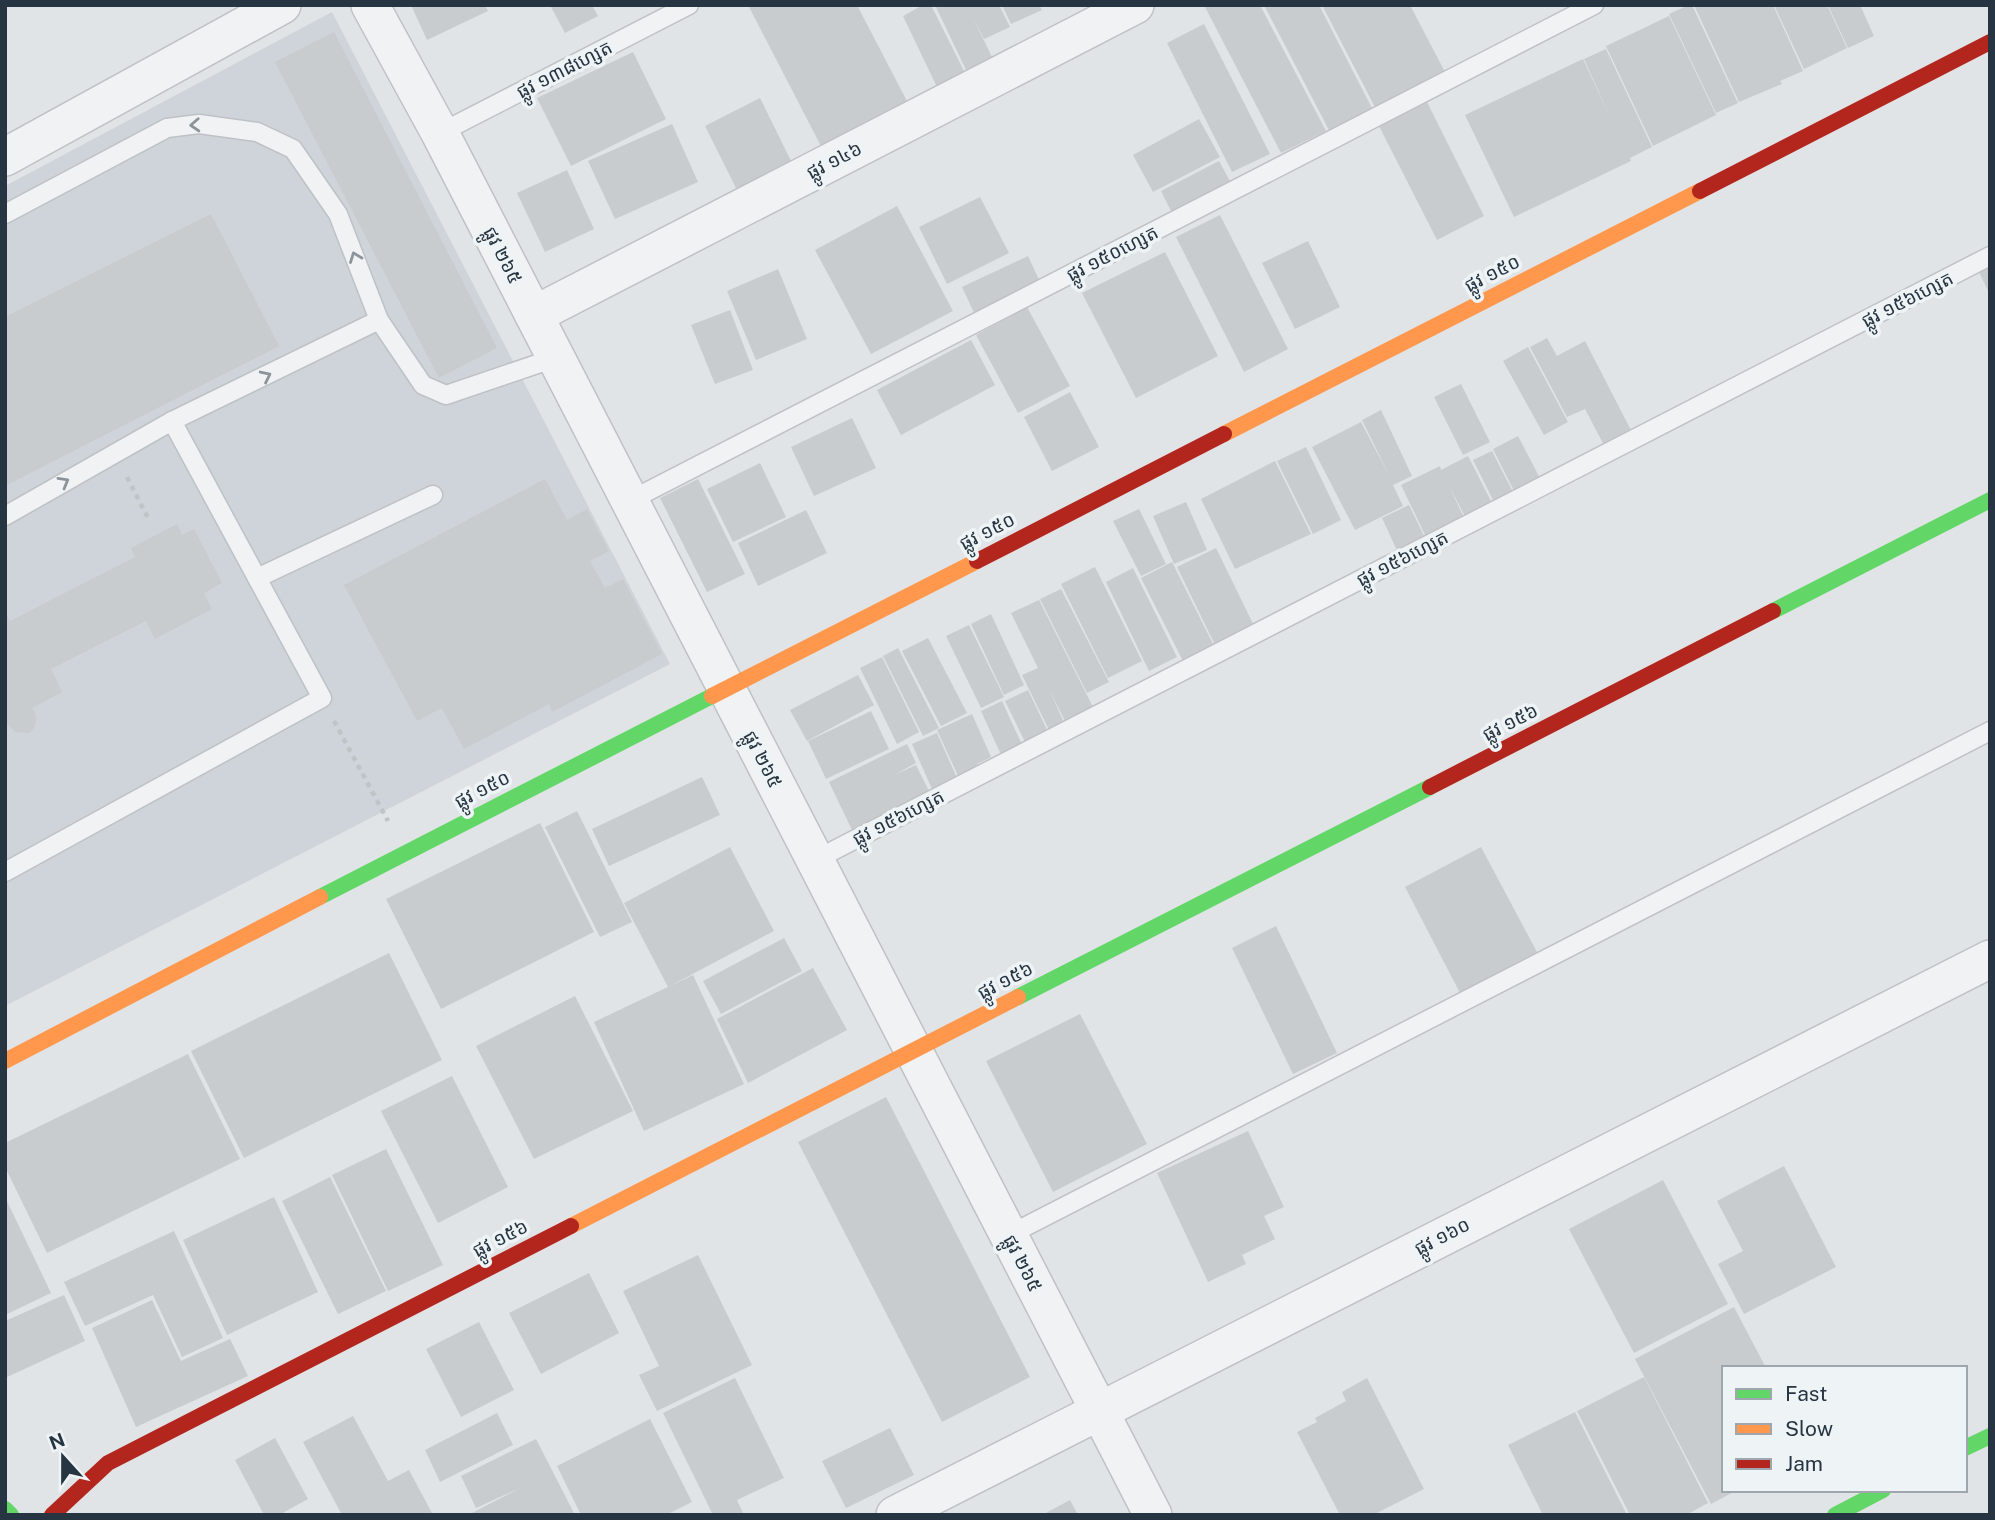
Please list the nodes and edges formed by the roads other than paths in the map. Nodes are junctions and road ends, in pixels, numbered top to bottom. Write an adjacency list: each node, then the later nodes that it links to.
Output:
1 (282, 5): 8 (street)
2 (370, 5): 7 (street, ផ្លូវ ២៦៥)
3 (689, 5): 7 (lane, ផ្លូវ ១៣៨ហ្សេត)
4 (1135, 5): 11 (street, ផ្លូវ ១៤៦)
5 (1594, 5): 16 (lane, ផ្លូវ ១៥០ហ្សេត)
6 (1990, 42): 20 (street, ផ្លូវ ១៥០)
7 (440, 133): 11 (street, ផ្លូវ ២៦៥)
8 (5, 157)
9 (5, 214): 12 (lane, one-way to 9)
10 (1990, 256): 22 (lane, ផ្លូវ ១៥៦ហ្សេត)
11 (534, 315): 13 (street, ផ្លូវ ២៦៥)
12 (379, 320): 13 (lane); 14 (lane, one-way to 12)
13 (555, 358): 16 (street, ផ្លូវ ២៦៥)
14 (172, 421): 18 (lane, one-way to 14); 19 (lane)
15 (433, 495): 19 (lane)
16 (629, 500): 20 (street, ផ្លូវ ២៦៥)
17 (1990, 500): 25 (street, ផ្លូវ ១៥៦)
18 (5, 516)
19 (257, 578): 23 (lane)
20 (726, 688): 22 (street, ផ្លូវ ២៦៥); 26 (street, ផ្លូវ ១៥០)
21 (1990, 731): 27 (lane)
22 (815, 860): 25 (street, ផ្លូវ ២៦៥)
23 (5, 872)
24 (1990, 959): 28 (street, ផ្លូវ ១៦០)
25 (913, 1050): 27 (street, ផ្លូវ ២៦៥); 34 (street, ផ្លូវ ១៥៦)
26 (5, 1061)
27 (1009, 1235): 28 (street, ផ្លូវ ២៦៥)
28 (1099, 1410): 35 (street, ផ្លូវ ១៦០); 36 (street, ផ្លូវ ២៦៥)
29 (1990, 1436): 30 (street)
30 (1967, 1447)
31 (1879, 1492): 37 (street)
32 (5, 1509): 33 (street)
33 (11, 1515)
34 (52, 1515)
35 (895, 1515)
36 (1153, 1515)
37 (1835, 1515)

